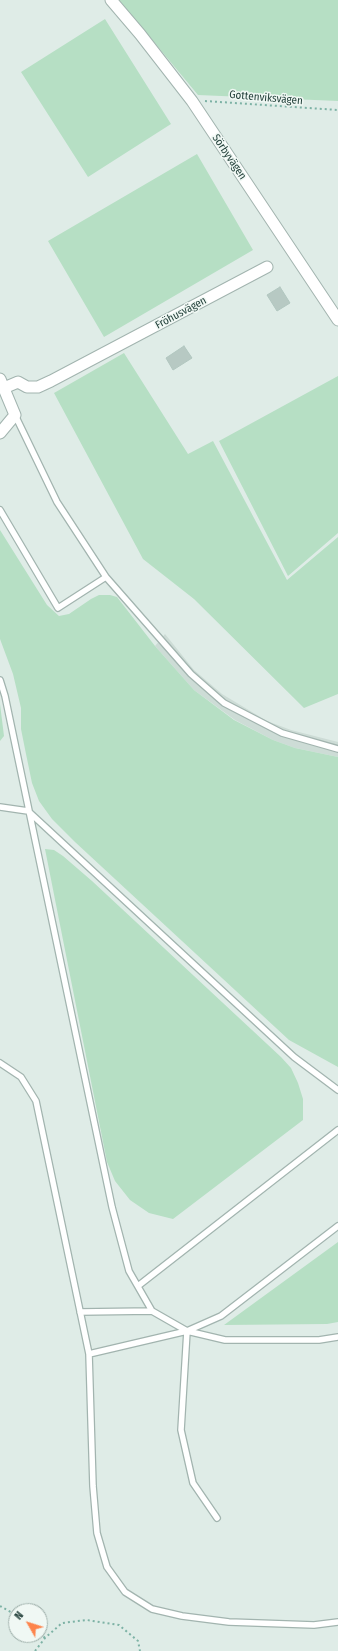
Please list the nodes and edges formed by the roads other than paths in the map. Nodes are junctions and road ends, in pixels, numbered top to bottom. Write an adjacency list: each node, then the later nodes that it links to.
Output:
1 (111, 0): 3 (street, Sörbyvägen)
2 (267, 267): 4 (street, Fröhusvägen)
3 (338, 320)
4 (2, 383): 5 (street)
5 (15, 415): 6 (street); 8 (lane)
6 (0, 433)
7 (0, 510): 8 (lane)
8 (106, 577): 10 (lane)
9 (0, 680): 12 (lane)
10 (338, 749)
11 (0, 807): 12 (lane)
12 (28, 811): 14 (lane); 17 (lane)
13 (0, 1063): 19 (lane)
14 (338, 1090)
15 (338, 1130): 17 (lane)
16 (338, 1226): 20 (lane)
17 (138, 1286): 18 (lane)
18 (152, 1311): 19 (lane); 20 (lane)
19 (80, 1312): 22 (lane)
20 (187, 1331): 21 (lane); 22 (lane); 23 (lane)
21 (338, 1337)
22 (89, 1354): 24 (lane)
23 (217, 1518)
24 (338, 1622)

